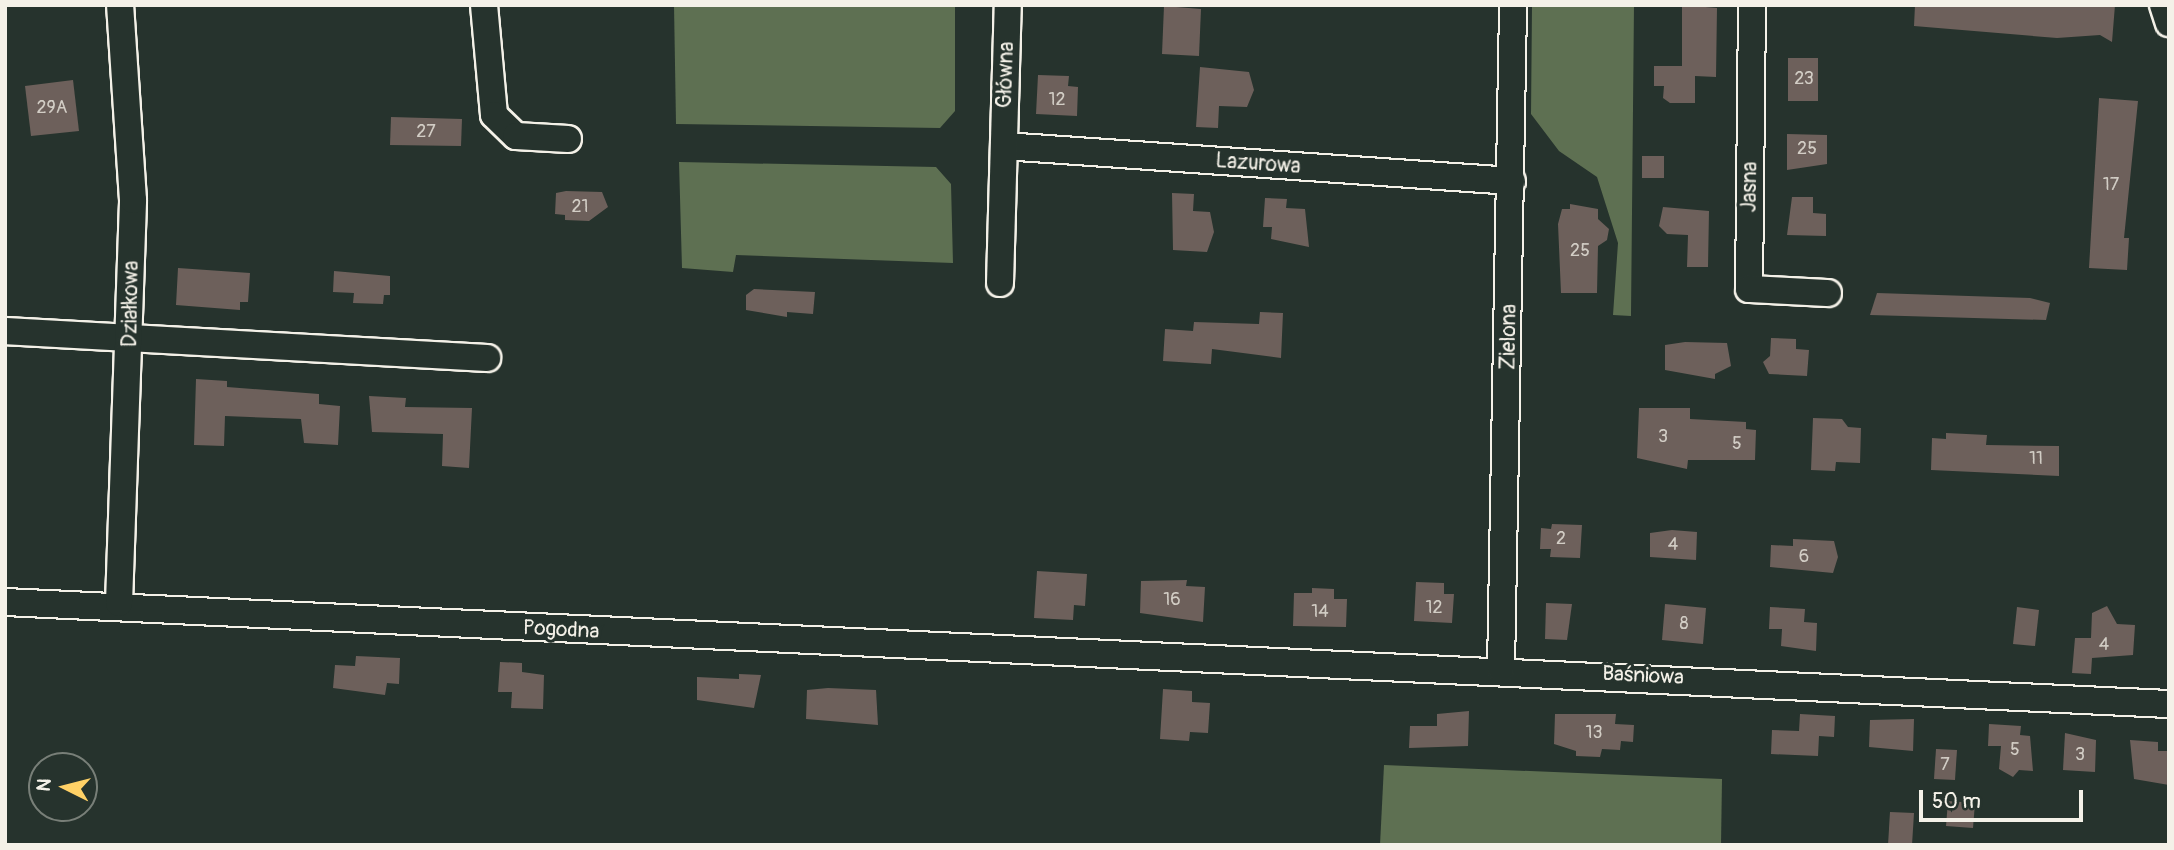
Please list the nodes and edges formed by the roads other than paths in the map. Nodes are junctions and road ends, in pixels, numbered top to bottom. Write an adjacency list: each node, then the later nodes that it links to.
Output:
1 (120, 5): 14 (street, Działkowa)
2 (484, 5): 8 (street)
3 (1008, 5): 9 (street, Główna)
4 (1513, 5): 10 (street, Zielona)
5 (1752, 5): 12 (street, Jasna)
6 (2163, 5): 7 (street)
7 (2169, 23)
8 (568, 139)
9 (1004, 146): 10 (street, Lazurowa); 11 (street, Główna)
10 (1512, 181): 19 (street, Zielona)
11 (1000, 283)
12 (1828, 293)
13 (5, 331): 14 (street)
14 (131, 337): 15 (street); 17 (street, Działkowa)
15 (487, 358)
16 (5, 602): 17 (street, Pogodna)
17 (119, 603): 18 (street, Pogodna)
18 (1117, 655): 19 (street, Baśniowa)
19 (1501, 669): 20 (street, Baśniowa)
20 (2169, 704)

